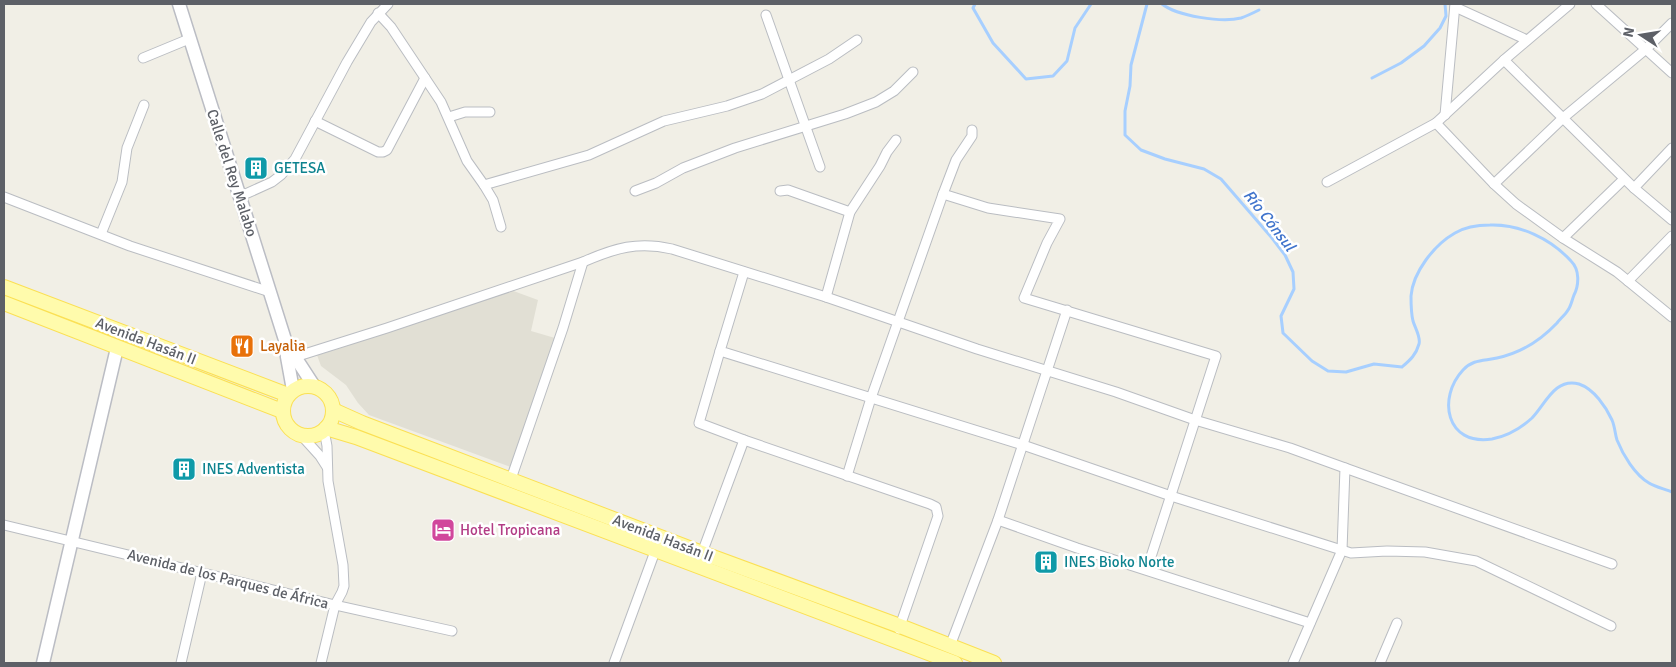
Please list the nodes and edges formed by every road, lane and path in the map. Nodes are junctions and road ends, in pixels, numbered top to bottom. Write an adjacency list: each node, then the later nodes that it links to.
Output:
1 (179, 4): 9 (main road, Calle del Rey Malabo)
2 (388, 4): 6 (street)
3 (1570, 4): 11 (street)
4 (1596, 4): 12 (street)
5 (1455, 5): 11 (street); 21 (street)
6 (378, 13): 17 (street); 24 (street)
7 (766, 15): 18 (street)
8 (1672, 23): 12 (street)
9 (189, 40): 13 (street); 39 (main road, Calle del Rey Malabo)
10 (857, 40): 18 (street)
11 (1527, 40): 14 (street)
12 (1646, 49): 16 (street); 23 (street)
13 (143, 58)
14 (1504, 60): 21 (street); 23 (street)
15 (913, 72): 26 (street)
16 (1672, 73)
17 (425, 78): 22 (street); 24 (street)
18 (789, 80): 26 (street); 33 (street)
19 (144, 105): 44 (street)
20 (490, 112): 22 (street)
21 (1444, 116): 25 (street)
22 (449, 117): 33 (street)
23 (1562, 118): 31 (street); 34 (street)
24 (315, 121): 39 (street)
25 (1436, 124): 32 (street); 34 (street)
26 (806, 126): 30 (street); 37 (street)
27 (972, 130): 38 (street)
28 (896, 140): 41 (street)
29 (1672, 148): 35 (street)
30 (820, 167)
31 (1624, 179): 35 (street); 46 (street)
32 (1328, 182)
33 (484, 184): 43 (street)
34 (1494, 184): 46 (street)
35 (1634, 188): 42 (street)
36 (780, 190): 41 (street)
37 (635, 191)
38 (943, 194): 54 (street); 56 (street)
39 (241, 196): 51 (main road, Calle del Rey Malabo)
40 (4, 197): 44 (street)
41 (850, 212): 52 (street)
42 (1672, 220)
43 (501, 227)
44 (101, 234): 51 (street)
45 (1672, 236): 49 (street)
46 (1563, 238): 49 (street)
47 (583, 262): 48 (street); 60 (street); 75 (street)
48 (744, 272): 52 (street); 59 (street)
49 (1628, 281): 55 (street)
50 (4, 287): 63 (main road, Avenida Hasán II)
51 (270, 292): 57 (main road, Calle del Rey Malabo)
52 (826, 297): 56 (street)
53 (4, 303): 58 (main road, Avenida Hasán II)
54 (1068, 310): 61 (street); 67 (street)
55 (1672, 317)
56 (898, 322): 61 (street); 64 (street)
57 (286, 343): 60 (main road, Calle del Rey Malabo); 63 (main road, Calle del Rey Malabo)
58 (117, 348): 66 (main road, Avenida Hasán II); 79 (main road)
59 (720, 351): 64 (street); 70 (street)
60 (295, 357): 62 (main road, Calle del Rey Malabo)
61 (1048, 371): 67 (street); 71 (street)
62 (314, 386): 63 (main road); 65 (main road)
63 (290, 393): 66 (main road)
64 (871, 398): 71 (street); 74 (street)
65 (333, 410): 68 (main road); 75 (main road, Avenida Hasán II)
66 (282, 411): 69 (main road)
67 (1195, 420): 73 (street); 76 (street)
68 (325, 429): 69 (main road); 72 (street); 80 (main road, Avenida Hasán II)
69 (301, 436): 72 (street)
70 (744, 440): 74 (street); 82 (street)
71 (1023, 445): 76 (street); 77 (street)
72 (327, 467): 86 (street)
73 (1345, 468): 81 (street); 83 (street)
74 (848, 476): 89 (street)
75 (511, 479): 80 (main road, Avenida Hasán II)
76 (1171, 496): 81 (street); 84 (street)
77 (998, 520): 84 (street); 93 (street)
78 (4, 526): 79 (street, Avenida de los Parques de África)
79 (72, 541): 85 (street, Avenida de los Parques de África); 94 (main road)
80 (658, 544): 82 (main road, Avenida Hasán II); 92 (main road, Avenida Hasán II); 97 (street)
81 (1342, 550): 87 (street); 90 (street)
82 (702, 554): 89 (main road, Avenida Hasán II)
83 (1612, 564)
84 (1147, 569): 87 (street)
85 (202, 573): 86 (street, Avenida de los Parques de África); 95 (street)
86 (335, 605): 91 (street, Avenida de los Parques de África); 96 (street)
87 (1310, 623): 100 (street)
88 (1397, 624): 101 (street)
89 (900, 626): 92 (street); 93 (main road, Avenida Hasán II)
90 (1611, 626)
91 (452, 631)
92 (895, 641): 98 (main road, Avenida Hasán II)
93 (950, 646): 99 (main road, Avenida Hasán II)
94 (43, 663)
95 (182, 663)
96 (321, 663)
97 (614, 663)
98 (955, 663)
99 (994, 663)
100 (1293, 663)
101 (1380, 663)

